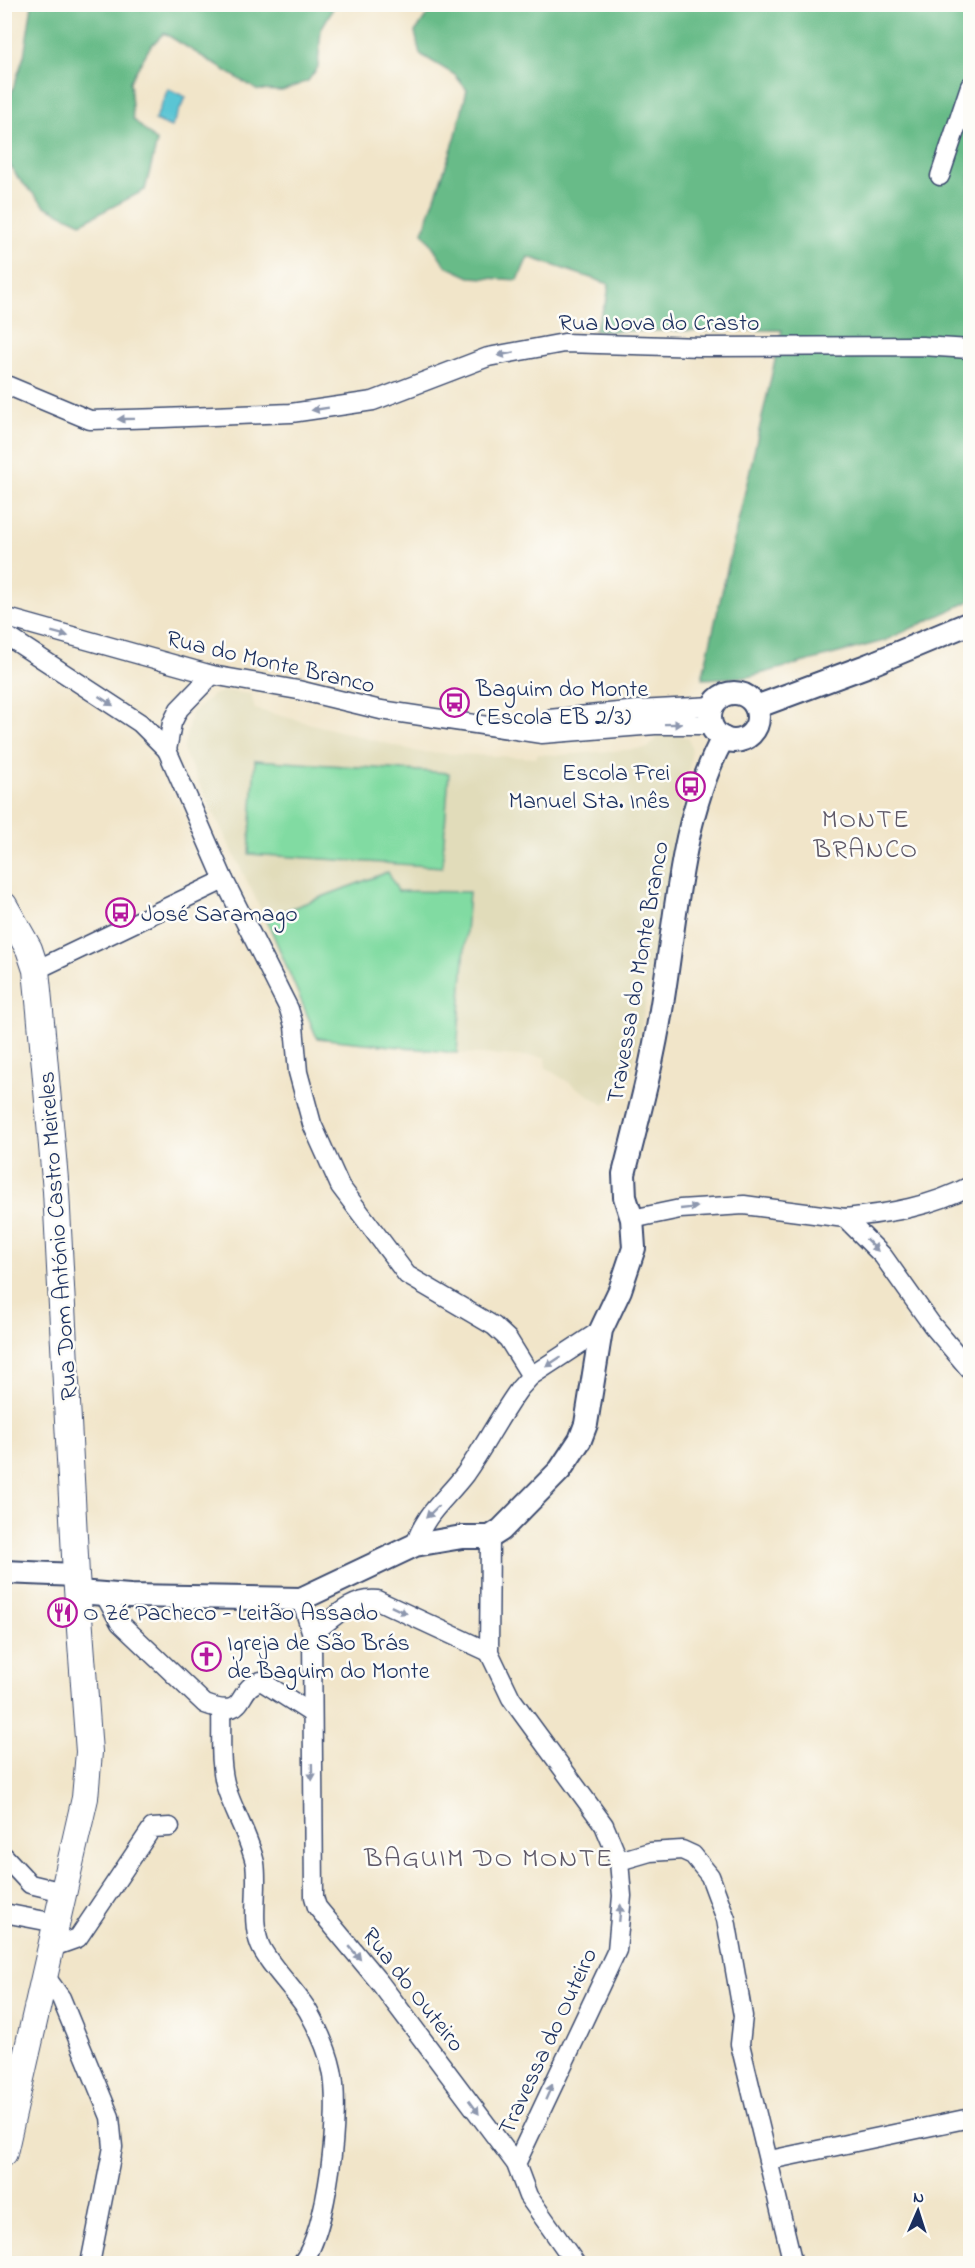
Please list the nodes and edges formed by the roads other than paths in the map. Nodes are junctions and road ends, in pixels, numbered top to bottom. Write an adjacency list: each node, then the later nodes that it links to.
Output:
1 (970, 86): 2 (street)
2 (940, 176)
3 (970, 349): 4 (street, Rua Nova do Crasto, one-way to 4)
4 (4, 384)
5 (4, 617): 8 (street, Rua do Monte Branco, one-way to 8)
6 (970, 623): 9 (street)
7 (4, 634): 11 (street, one-way to 11)
8 (212, 675): 10 (street, Rua do Monte Branco); 11 (street)
9 (756, 707): 10 (street); 10 (street)
10 (716, 723): 17 (street, Travessa do Monte Branco)
11 (167, 750): 12 (street)
12 (224, 880): 14 (street); 20 (street)
13 (4, 905): 14 (main road, Rua Dom António Castro Meireles)
14 (36, 970): 24 (main road, Rua Dom António Castro Meireles)
15 (970, 1186): 16 (street)
16 (845, 1218): 17 (street, one-way to 16); 19 (street, one-way to 19)
17 (632, 1219): 18 (street, Travessa do Monte Branco)
18 (601, 1329): 20 (street, one-way to 20); 21 (street, Travessa do Monte Branco)
19 (970, 1370)
20 (531, 1377): 22 (street, one-way to 22)
21 (490, 1536): 22 (street); 28 (street)
22 (414, 1545): 26 (street)
23 (4, 1572): 24 (street)
24 (77, 1583): 25 (street); 34 (main road, Rua Dom António Castro Meireles)
25 (104, 1594): 26 (street); 29 (street)
26 (301, 1599): 27 (street, Rua do Outeiro)
27 (312, 1634): 28 (street, one-way to 28); 30 (street, Rua do Outeiro)
28 (489, 1652): 33 (street, Travessa do Outeiro)
29 (221, 1710): 30 (street); 43 (street)
30 (311, 1713): 41 (street, Rua do Outeiro, one-way to 41)
31 (170, 1827): 36 (street)
32 (4, 1856): 34 (street)
33 (619, 1861): 40 (street); 41 (street, Travessa do Outeiro, one-way to 33)
34 (63, 1892): 36 (main road, Rua Dom António Castro Meireles)
35 (4, 1913): 36 (street)
36 (53, 1936): 37 (main road, Rua Dom António Castro Meireles)
37 (44, 1974): 39 (main road, Rua Dom António Castro Meireles); 42 (street)
38 (970, 2118): 40 (street)
39 (4, 2153)
40 (770, 2160): 45 (street)
41 (516, 2164): 44 (street, Rua do Outeiro)
42 (90, 2264)
43 (301, 2264)
44 (576, 2264)
45 (792, 2264)

